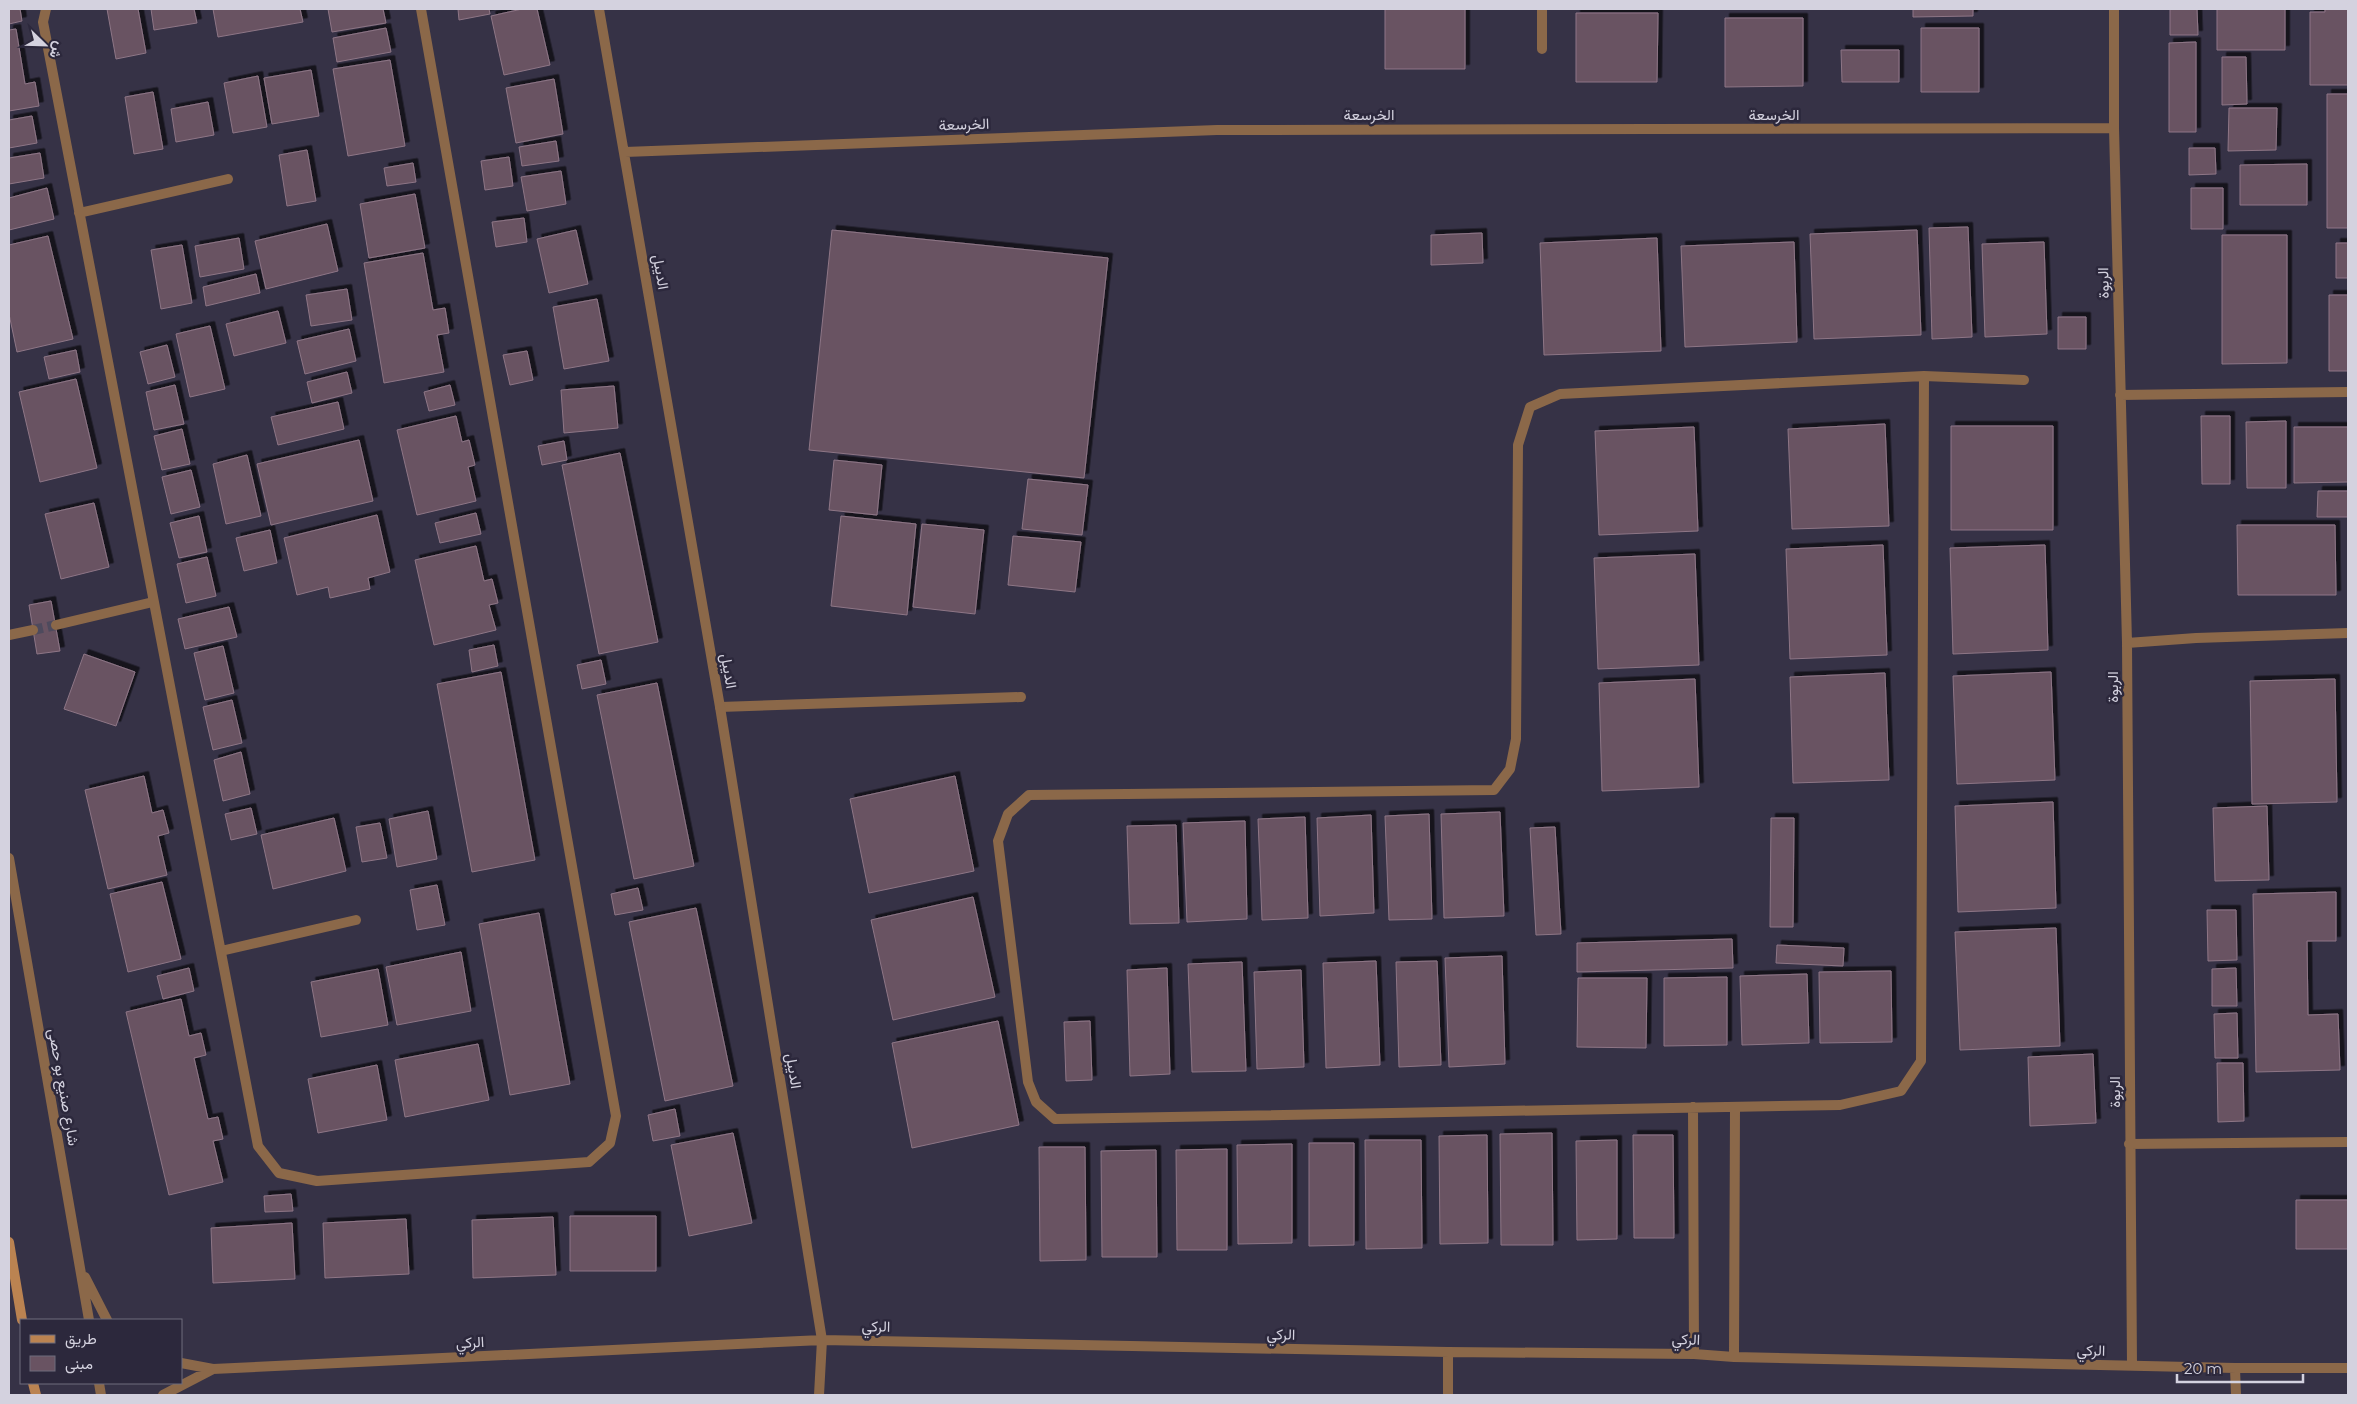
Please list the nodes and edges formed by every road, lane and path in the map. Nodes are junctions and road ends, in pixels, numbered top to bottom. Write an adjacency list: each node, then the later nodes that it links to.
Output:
1 (46, 9): 10 (street)
2 (421, 9): 25 (street)
3 (599, 9): 8 (street, الديبل)
4 (1542, 9): 6 (street)
5 (2114, 9): 7 (street, الربوة)
6 (1542, 49)
7 (2114, 128): 8 (street, الخرسعة); 14 (street, الربوة)
8 (625, 152): 22 (street, الديبل)
9 (228, 179): 10 (street)
10 (79, 213): 15 (street)
11 (1924, 376): 12 (street); 26 (street); 27 (street)
12 (2024, 380)
13 (2348, 392): 14 (street)
14 (2120, 395): 20 (street, الربوة)
15 (153, 602): 16 (street); 25 (street)
16 (56, 625)
17 (33, 630): 19 (street)
18 (2348, 633): 20 (street)
19 (9, 635)
20 (2127, 643): 29 (street, الربوة)
21 (1021, 697): 22 (street)
22 (720, 707): 35 (street, الديبل)
23 (9, 858): 31 (street, شارع صنيع بو حصى)
24 (356, 920): 25 (street)
25 (221, 951)
26 (1693, 1107): 27 (street); 37 (street)
27 (1735, 1107): 38 (street)
28 (2348, 1142): 29 (street)
29 (2129, 1144): 40 (street, الربوة)
30 (9, 1242): 32 (street)
31 (80, 1267): 33 (street, شارع صنيع بو حصى); 34 (street)
32 (22, 1319)
33 (89, 1319)
34 (106, 1319)
35 (822, 1340): 36 (street, الركي); 43 (street, الركي); 45 (street, الديبل)
36 (1448, 1352): 37 (street, الركي); 46 (street)
37 (1694, 1354): 38 (street, الركي)
38 (1734, 1357): 40 (street, الركي)
39 (182, 1363): 43 (street, الركي)
40 (2132, 1366): 41 (street, الركي)
41 (2235, 1368): 42 (street, الركي); 47 (street)
42 (2348, 1368)
43 (213, 1369): 44 (street, الركي)
44 (163, 1395)
45 (819, 1395)
46 (1448, 1395)
47 (2236, 1395)

